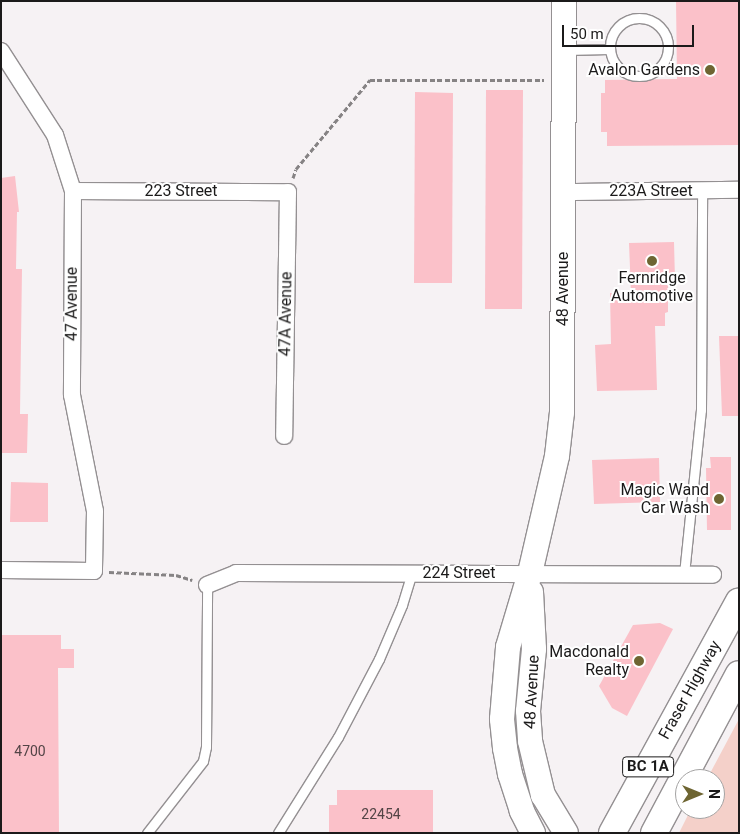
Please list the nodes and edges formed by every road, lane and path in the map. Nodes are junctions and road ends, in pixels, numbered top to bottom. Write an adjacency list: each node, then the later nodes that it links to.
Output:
1 (564, 1): 3 (main road, 48 Avenue)
2 (610, 49): 2 (lane); 3 (lane)
3 (564, 50): 5 (main road, 48 Avenue)
4 (2, 53): 7 (street, 47 Avenue)
5 (564, 80): 9 (path); 10 (main road, 48 Avenue)
6 (739, 190): 8 (street, 223A Street)
7 (73, 191): 9 (street, 223 Street); 13 (street, 47 Avenue)
8 (702, 191): 10 (street, 223A Street); 16 (lane)
9 (288, 192): 11 (street, 47A Avenue)
10 (564, 192): 15 (main road, 48 Avenue)
11 (284, 436)
12 (1, 570): 13 (street)
13 (94, 571): 18 (path)
14 (412, 572): 15 (street, 224 Street); 18 (street, 224 Street); 22 (lane)
15 (530, 572): 16 (street, 224 Street); 23 (main road, 48 Avenue); 24 (main road, 48 Avenue)
16 (684, 574): 17 (street, 224 Street)
17 (713, 575)
18 (207, 584): 21 (lane)
19 (739, 601): 25 (main road, Fraser Highway / BC 1A)
20 (739, 674): 26 (main road, BC 1A)
21 (147, 833)
22 (278, 833)
23 (533, 833)
24 (566, 833)
25 (612, 833)
26 (654, 833)

